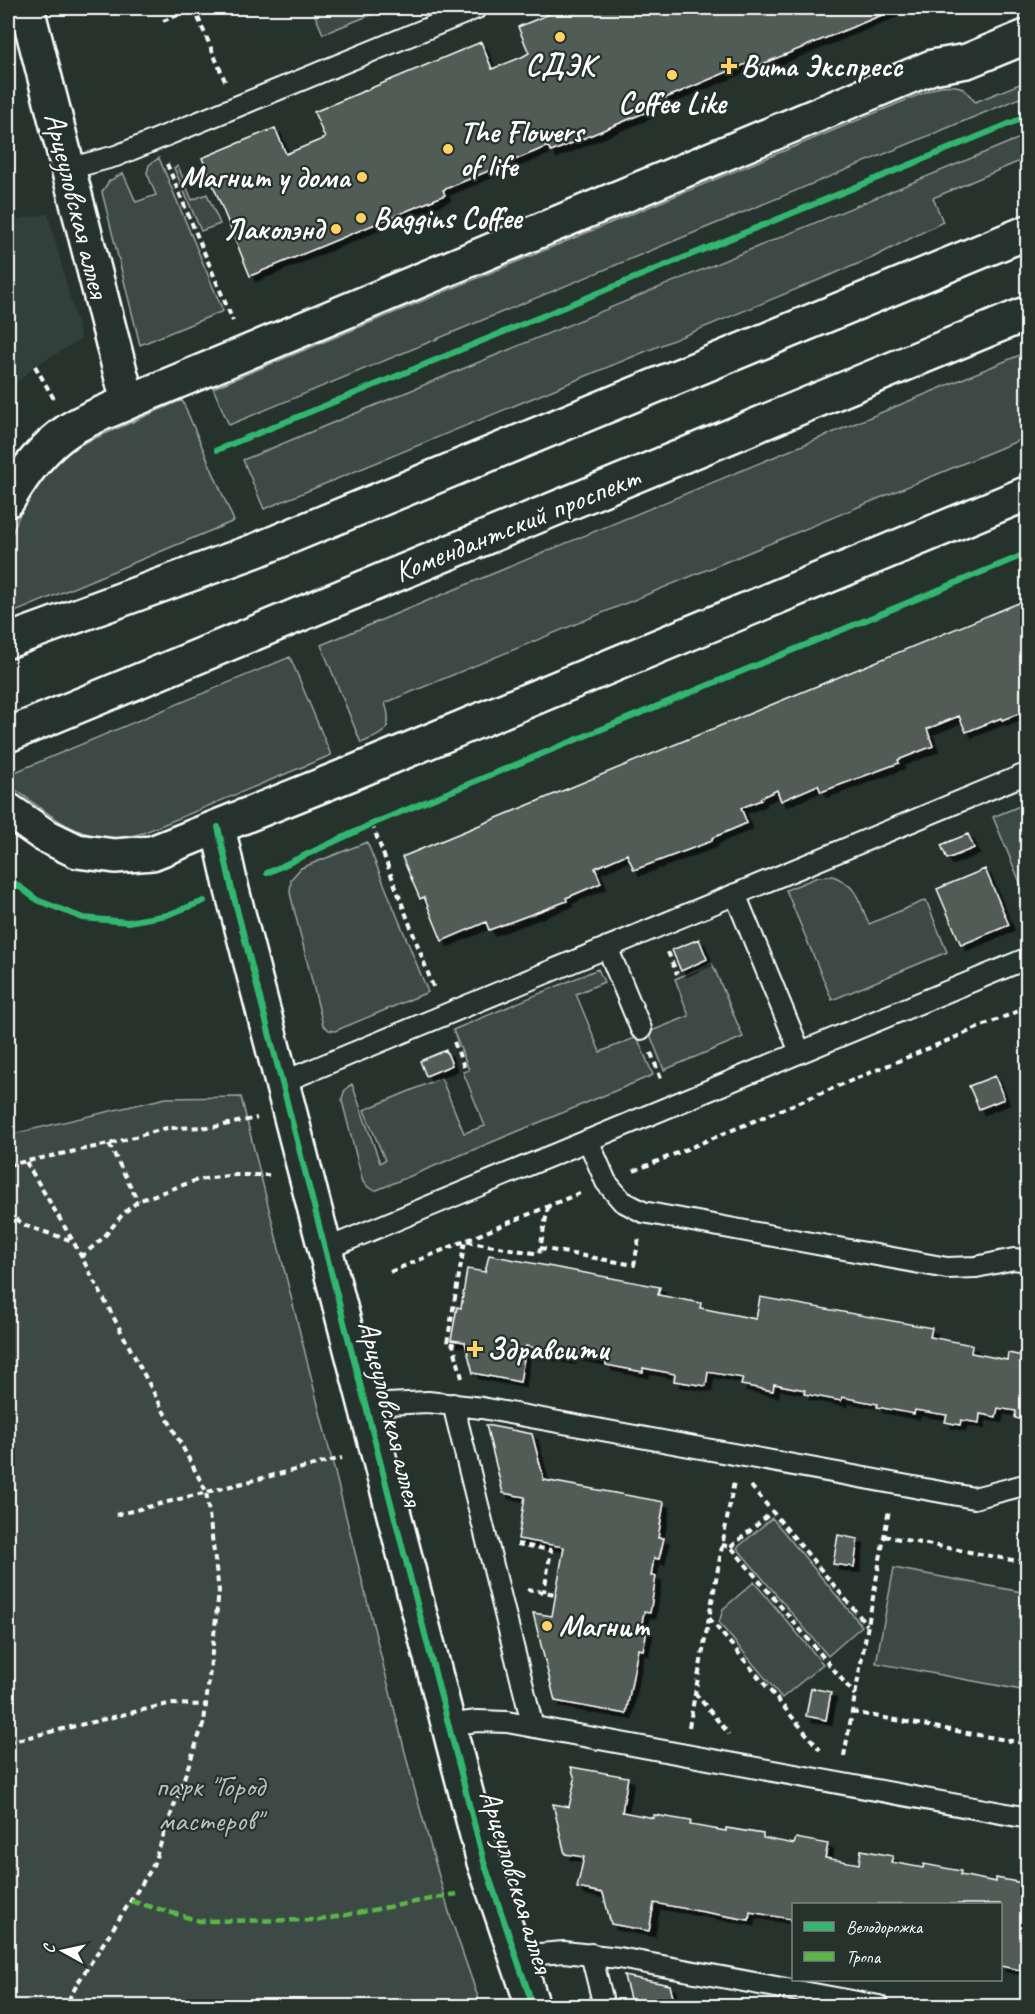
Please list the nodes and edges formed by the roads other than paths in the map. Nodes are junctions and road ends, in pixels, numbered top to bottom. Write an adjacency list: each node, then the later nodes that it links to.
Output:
1 (27, 8): 4 (street, Арцеуловская аллея)
2 (477, 8): 4 (lane)
3 (1028, 36): 7 (street)
4 (68, 169): 7 (street, Арцеуловская аллея)
5 (1028, 232): 10 (street)
6 (1028, 313): 11 (street, Комендантский проспект)
7 (128, 402): 9 (street)
8 (1028, 493): 14 (street)
9 (8, 500)
10 (8, 641)
11 (8, 735)
12 (1028, 773): 15 (lane)
13 (8, 810): 14 (street)
14 (218, 827): 20 (street, Арцеуловская аллея)
15 (735, 894): 16 (lane); 19 (lane)
16 (607, 947): 18 (lane); 20 (lane)
17 (1028, 957): 19 (lane)
18 (641, 1029)
19 (800, 1052): 21 (lane)
20 (283, 1082): 22 (street, Арцеуловская аллея)
21 (588, 1140): 22 (lane); 23 (lane)
22 (326, 1249): 24 (street, Арцеуловская аллея)
23 (1028, 1261)
24 (366, 1405): 25 (lane); 27 (street, Арцеуловская аллея)
25 (461, 1405): 26 (lane); 28 (lane)
26 (1028, 1484)
27 (448, 1725): 28 (lane); 31 (street, Арцеуловская аллея)
28 (533, 1727): 29 (lane)
29 (1028, 1818)
30 (591, 1954): 31 (lane); 33 (lane); 34 (lane)
31 (515, 1956): 32 (street, Арцеуловская аллея)
32 (533, 2007)
33 (604, 2007)
34 (879, 2007)

